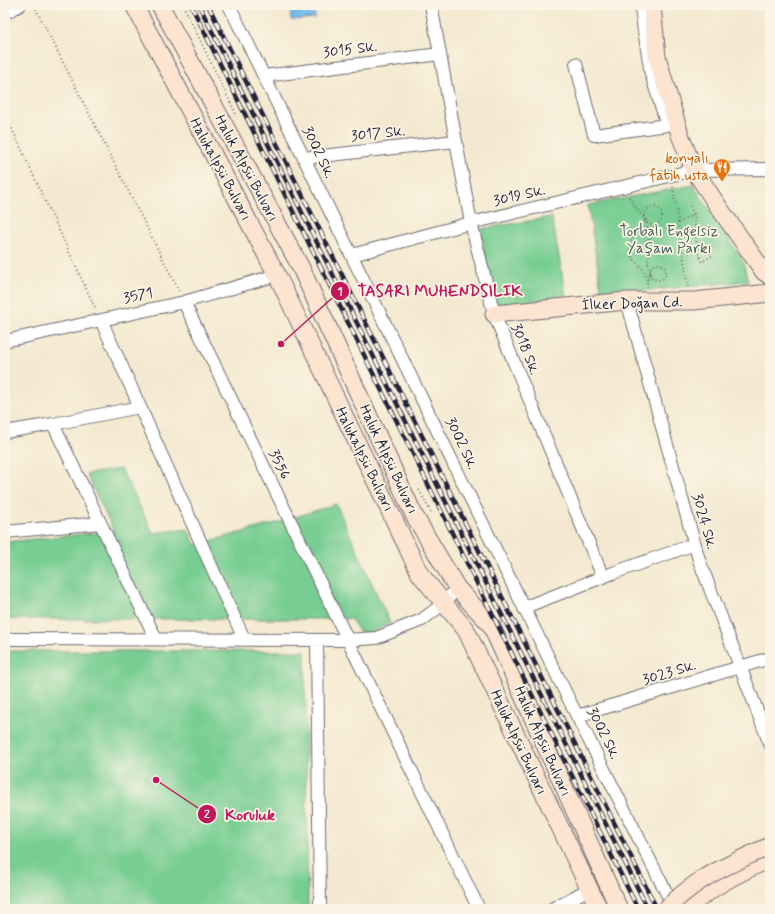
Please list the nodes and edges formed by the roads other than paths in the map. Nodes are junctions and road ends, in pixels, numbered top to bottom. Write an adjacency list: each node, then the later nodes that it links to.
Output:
1 (20, 5): 8 (street)
2 (134, 5): 18 (main road, Halukalpsü Bulvarı)
3 (160, 5): 33 (main road, Haluk Alpsü Bulvarı)
4 (229, 5): 11 (street, 3002 Sk.)
5 (430, 5): 9 (street, 3018 Sk.)
6 (641, 5): 10 (street)
7 (652, 5): 15 (main road)
8 (5, 13)
9 (440, 54): 11 (street, 3015 Sk.); 12 (street, 3018 Sk.)
10 (576, 64)
11 (264, 76): 13 (street, 3002 Sk.)
12 (456, 141): 13 (street, 3017 Sk.); 16 (street, 3018 Sk.)
13 (304, 158): 17 (street, 3002 Sk.)
14 (770, 169): 15 (street, 3019 Sk.)
15 (694, 170): 16 (street, 3019 Sk.); 19 (main road)
16 (471, 223): 17 (street, 3019 Sk.); 23 (street, 3018 Sk.)
17 (352, 255): 35 (street, 3002 Sk.)
18 (277, 275): 21 (street, 3571); 34 (main road, Halukalpsü Bulvarı)
19 (770, 276)
20 (770, 293): 22 (main road, İlker Doğan Cd.)
21 (184, 302): 24 (street, 3571); 40 (street, 3556)
22 (627, 302): 23 (main road, İlker Doğan Cd.); 31 (street, 3024 Sk.)
23 (494, 314): 32 (street, 3018 Sk.)
24 (101, 320): 25 (street, 3571); 26 (street)
25 (5, 340)
26 (140, 407): 27 (street); 38 (street)
27 (53, 424): 28 (street); 29 (street)
28 (5, 432)
29 (100, 523): 30 (street); 37 (street)
30 (5, 532)
31 (694, 544): 32 (street); 42 (street, 3024 Sk.)
32 (603, 577): 35 (street)
33 (457, 588): 34 (street); 53 (main road, Haluk Alpsü Bulvarı)
34 (444, 603): 40 (street); 47 (main road, Halukalpsü Bulvarı)
35 (525, 607): 43 (street, 3002 Sk.)
36 (5, 639): 37 (street)
37 (156, 639): 38 (street)
38 (244, 639): 39 (street)
39 (317, 640): 40 (street); 49 (street)
40 (347, 640): 50 (street, 3556)
41 (770, 658): 42 (street, 3023 Sk.)
42 (740, 667): 43 (street, 3023 Sk.); 44 (street, 3024 Sk.)
43 (578, 716): 48 (street, 3002 Sk.)
44 (770, 744)
45 (770, 846): 48 (main road, bridge)
46 (770, 859): 55 (main road)
47 (589, 889): 51 (street); 52 (main road, Halukalpsü Bulvarı)
48 (667, 901): 54 (main road)
49 (320, 909)
50 (479, 909)
51 (552, 909)
52 (599, 909)
53 (619, 909)
54 (675, 909)
55 (688, 909)

